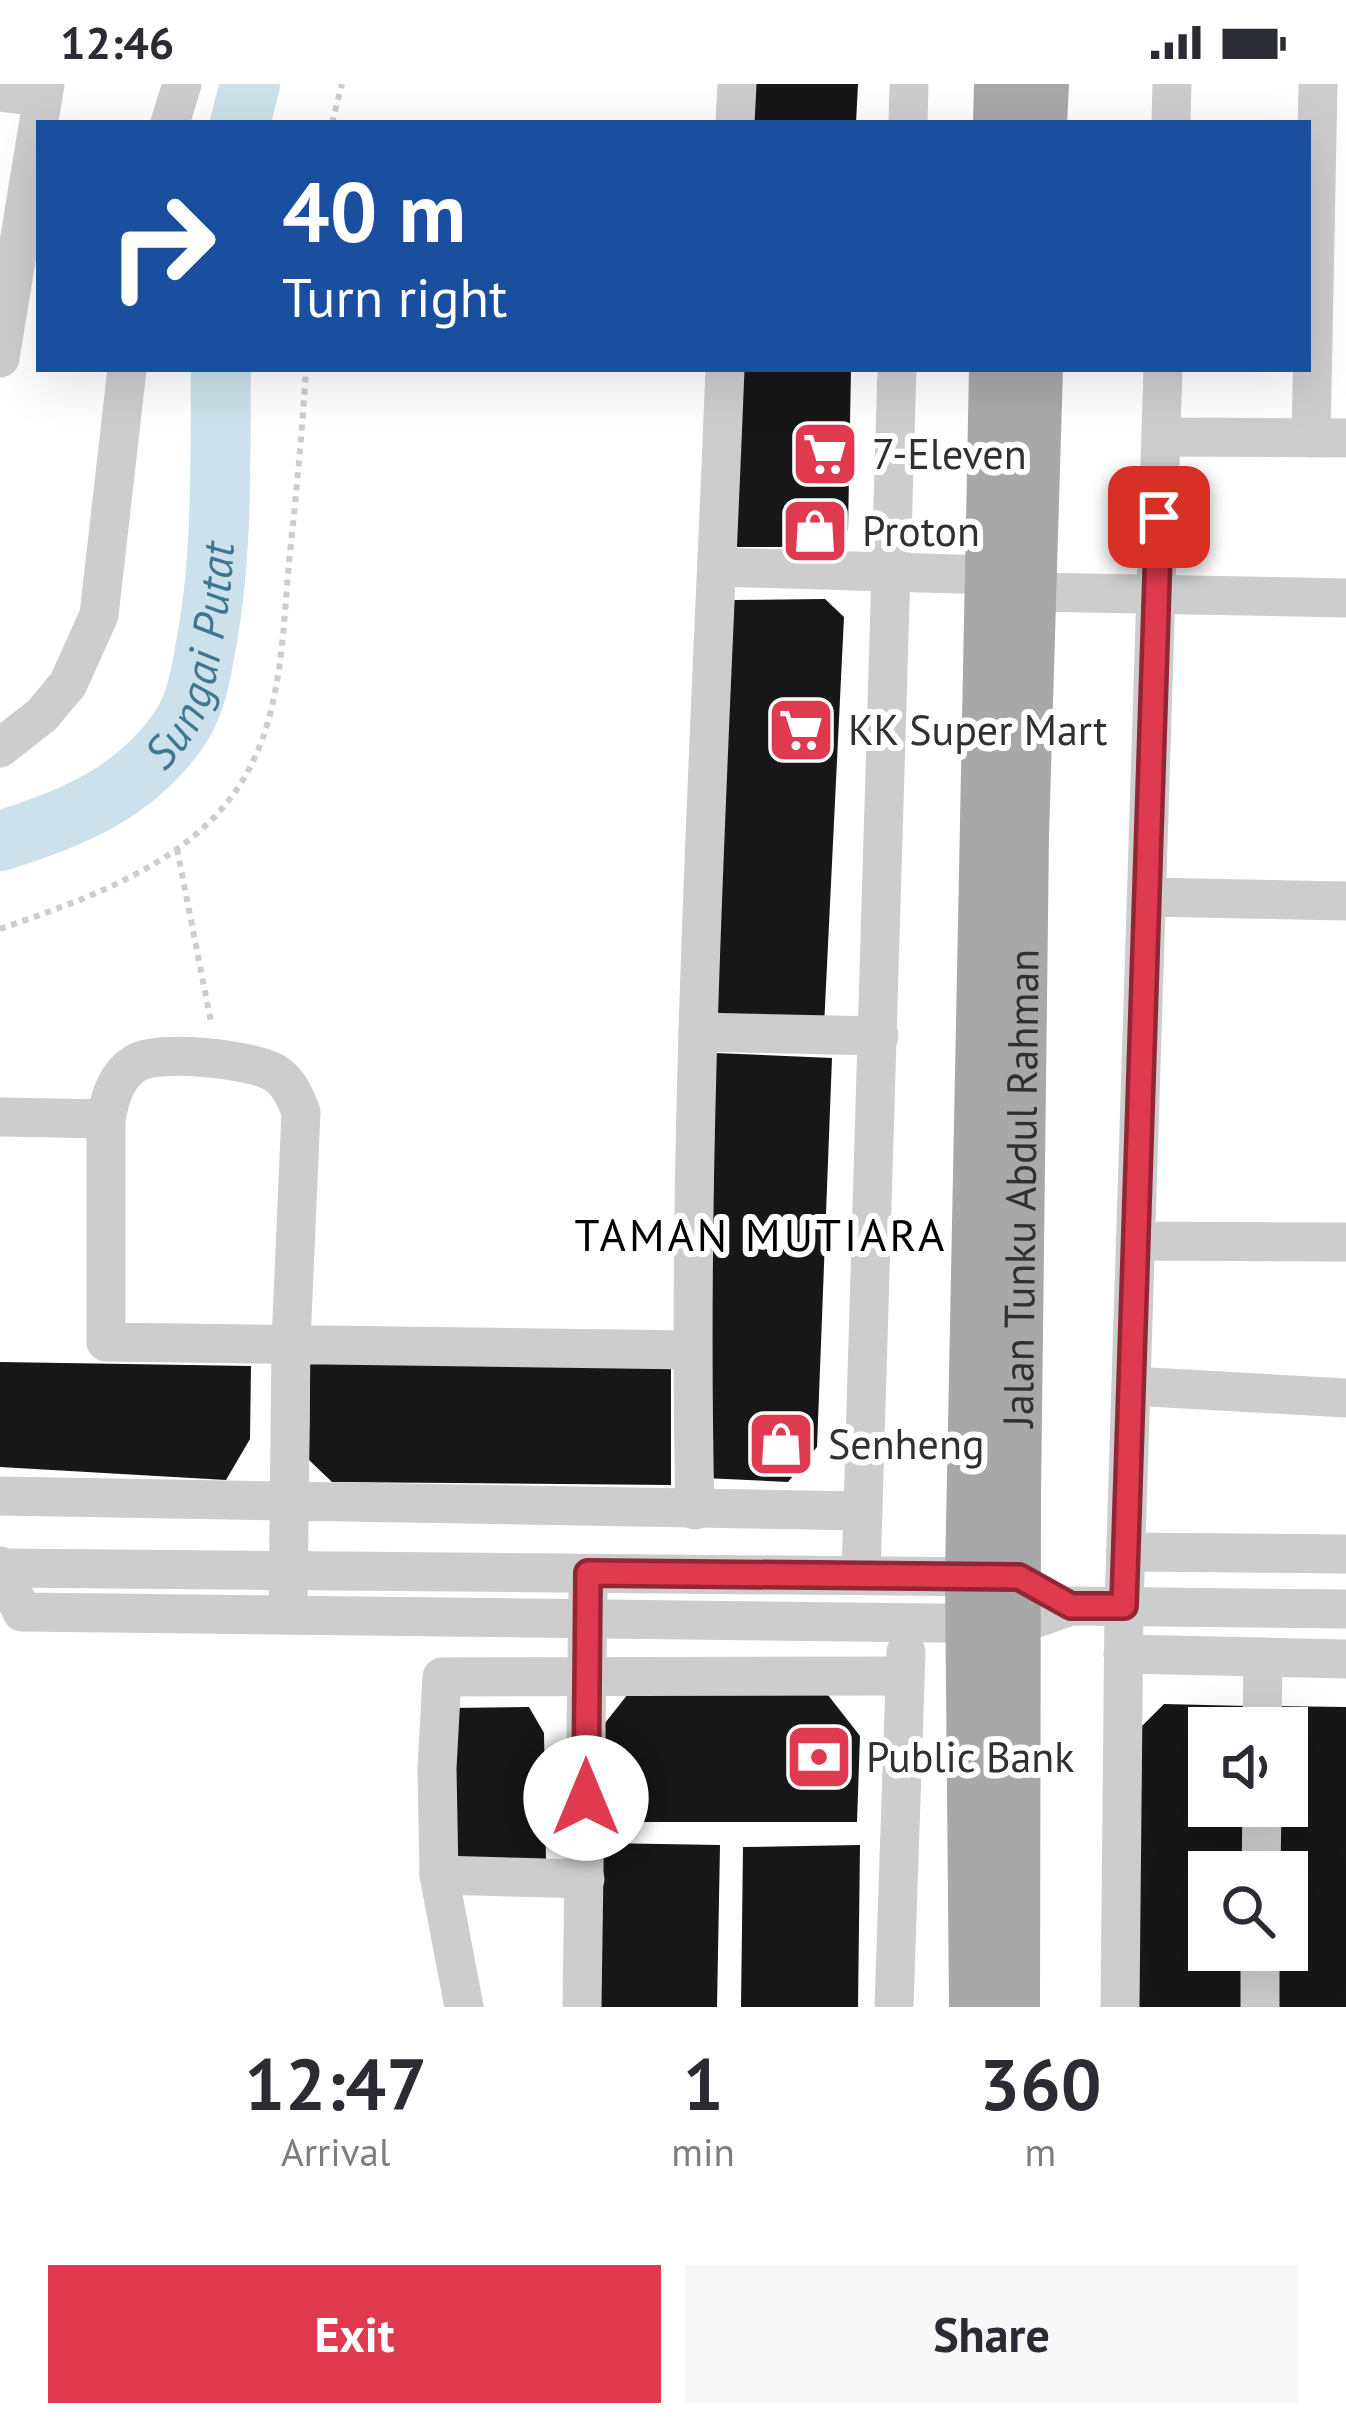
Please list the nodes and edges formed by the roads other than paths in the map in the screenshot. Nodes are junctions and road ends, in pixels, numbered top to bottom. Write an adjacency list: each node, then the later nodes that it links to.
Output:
1 (182, 84): 11 (street)
2 (737, 84): 12 (street)
3 (909, 84): 13 (street)
4 (998, 84): 14 (main road)
5 (1045, 84): 15 (main road)
6 (1172, 84): 16 (street)
7 (1318, 84): 26 (street)
8 (42, 90): 9 (street); 10 (street)
9 (0, 92)
10 (37, 120)
11 (171, 120)
12 (735, 120)
13 (908, 120)
14 (997, 120)
15 (1043, 120)
16 (1171, 120)
17 (36, 128): 18 (street)
18 (0, 358)
19 (127, 372): 33 (street)
20 (725, 372): 27 (street)
21 (897, 372): 28 (street)
22 (992, 372): 29 (main road, Jalan Tunku Abdul Rahman)
23 (1039, 372): 30 (main road, Jalan Tunku Abdul Rahman)
24 (1163, 372): 25 (street)
25 (1161, 437): 26 (street); 31 (street)
26 (1329, 438)
27 (717, 567): 28 (street); 36 (street)
28 (888, 572): 29 (street); 37 (street)
29 (988, 575): 56 (main road, Jalan Tunku Abdul Rahman)
30 (1034, 592): 31 (street); 57 (main road, Jalan Tunku Abdul Rahman)
31 (1156, 596): 32 (street); 34 (street)
32 (1346, 598)
33 (0, 748)
34 (1147, 897): 35 (street); 40 (street)
35 (1346, 901)
36 (698, 1032): 37 (street); 43 (street)
37 (879, 1036): 49 (street)
38 (0, 1117): 39 (street)
39 (106, 1119): 42 (street); 42 (street)
40 (1135, 1240): 41 (street); 44 (street)
41 (1346, 1242)
42 (291, 1342): 43 (street); 47 (street)
43 (692, 1350): 48 (street)
44 (1131, 1386): 45 (street); 50 (street)
45 (1346, 1398)
46 (0, 1496): 47 (street)
47 (290, 1503): 48 (street); 53 (street)
48 (695, 1510): 49 (street)
49 (863, 1511): 55 (street)
50 (1126, 1552): 51 (street); 58 (street)
51 (1346, 1554)
52 (0, 1567): 53 (street); 60 (street)
53 (289, 1570): 54 (street); 60 (street)
54 (588, 1573): 55 (street); 61 (street)
55 (861, 1575): 56 (street)
56 (970, 1600): 57 (street); 62 (street); 75 (main road, Jalan Tunku Abdul Rahman)
57 (1019, 1600): 58 (street); 76 (main road, Jalan Tunku Abdul Rahman)
58 (1124, 1606): 59 (street); 63 (street)
59 (1346, 1609)
60 (288, 1615): 61 (street)
61 (588, 1619): 62 (street); 66 (street)
62 (906, 1623): 67 (street)
63 (1124, 1654): 64 (street); 77 (street)
64 (1263, 1657): 65 (street); 68 (street)
65 (1346, 1659)
66 (587, 1676): 67 (street); 69 (street); 70 (street)
67 (905, 1676): 74 (street)
68 (1262, 1707)
69 (439, 1875): 70 (street); 72 (street)
70 (586, 1879): 73 (street)
71 (1260, 1971): 78 (street)
72 (464, 2007)
73 (582, 2007)
74 (894, 2007)
75 (973, 2007)
76 (1016, 2007)
77 (1120, 2007)
78 (1260, 2007)

